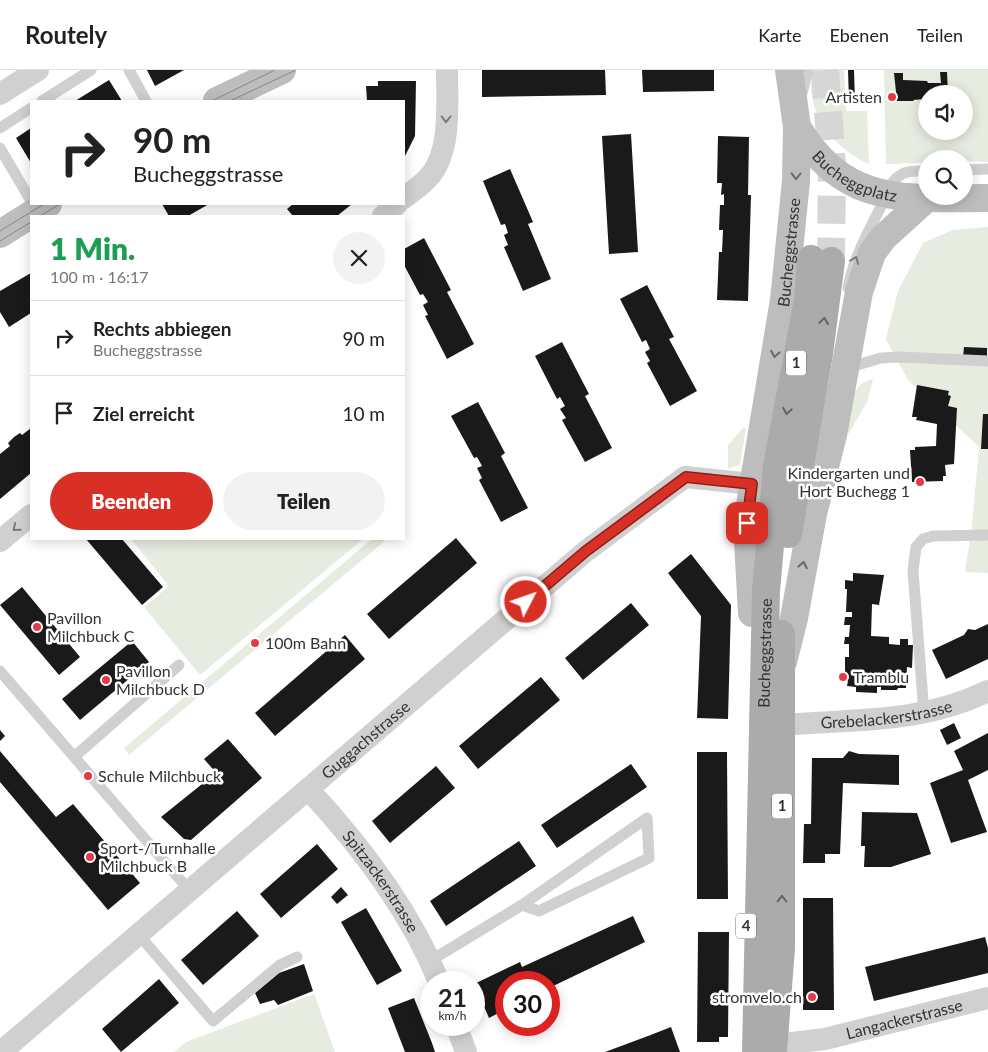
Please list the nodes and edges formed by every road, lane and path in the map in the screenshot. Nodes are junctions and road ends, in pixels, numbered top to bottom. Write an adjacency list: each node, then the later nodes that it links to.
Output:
1 (38, 70): 7 (street)
2 (91, 70): 8 (lane)
3 (129, 70): 9 (lane)
4 (282, 70): 10 (street)
5 (447, 70): 20 (street, one-way to 20)
6 (793, 72): 12 (street, Bucheggstrasse)
7 (0, 94)
8 (44, 100)
9 (145, 100)
10 (219, 100)
11 (30, 109): 13 (lane)
12 (797, 127): 19 (street, Bucheggplatz); 32 (street, Bucheggstrasse, one-way to 32)
13 (0, 128)
14 (0, 148): 18 (lane)
15 (988, 169): 16 (lane)
16 (973, 170)
17 (918, 171): 19 (lane)
18 (30, 194)
19 (888, 194): 21 (street, Bucheggplatz); 33 (lane, one-way to 19)
20 (405, 197)
21 (918, 197)
22 (973, 198): 23 (street, Bucheggplatz)
23 (988, 198)
24 (37, 205): 28 (street)
25 (396, 205): 27 (street)
26 (919, 205): 30 (street, Bucheggstrasse)
27 (384, 215)
28 (0, 234)
29 (988, 361): 30 (lane)
30 (847, 368): 33 (street, Bucheggstrasse)
31 (777, 466): 37 (main road, 4); 38 (main road, Bucheggstrasse / 1, one-way to 31); 43 (main road, Bucheggstrasse / 1)
32 (752, 484): 37 (street, Bucheggstrasse); 45 (street, Guggachstrasse)
33 (812, 514): 38 (street, Bucheggstrasse, one-way to 33)
34 (30, 516): 36 (street, one-way to 36)
35 (988, 535): 42 (lane)
36 (0, 540)
37 (752, 613): 46 (main road, 4)
38 (782, 664): 43 (main road, Bucheggstrasse / 1)
39 (180, 665): 44 (lane)
40 (0, 671): 44 (lane)
41 (988, 691): 42 (street, Grebelackerstrasse)
42 (924, 713): 43 (street, Grebelackerstrasse)
43 (772, 732): 46 (lane); 55 (main road, Bucheggstrasse / 1, one-way to 43); 59 (main road, Bucheggstrasse / 1)
44 (74, 757): 47 (lane)
45 (308, 789): 47 (street, Guggachstrasse); 51 (street, Spitzackerstrasse)
46 (750, 801): 58 (main road, 4)
47 (190, 891): 49 (street, Guggachstrasse)
48 (522, 905): 48 (lane); 51 (lane)
49 (139, 935): 50 (lane); 56 (street, Guggachstrasse)
50 (297, 957)
51 (430, 961): 52 (street, Spitzackerstrasse)
52 (434, 971)
53 (988, 998): 55 (street, Langackerstrasse)
54 (460, 1036): 57 (street)
55 (786, 1049)
56 (1, 1052)
57 (466, 1052)
58 (744, 1052)
59 (756, 1052)

